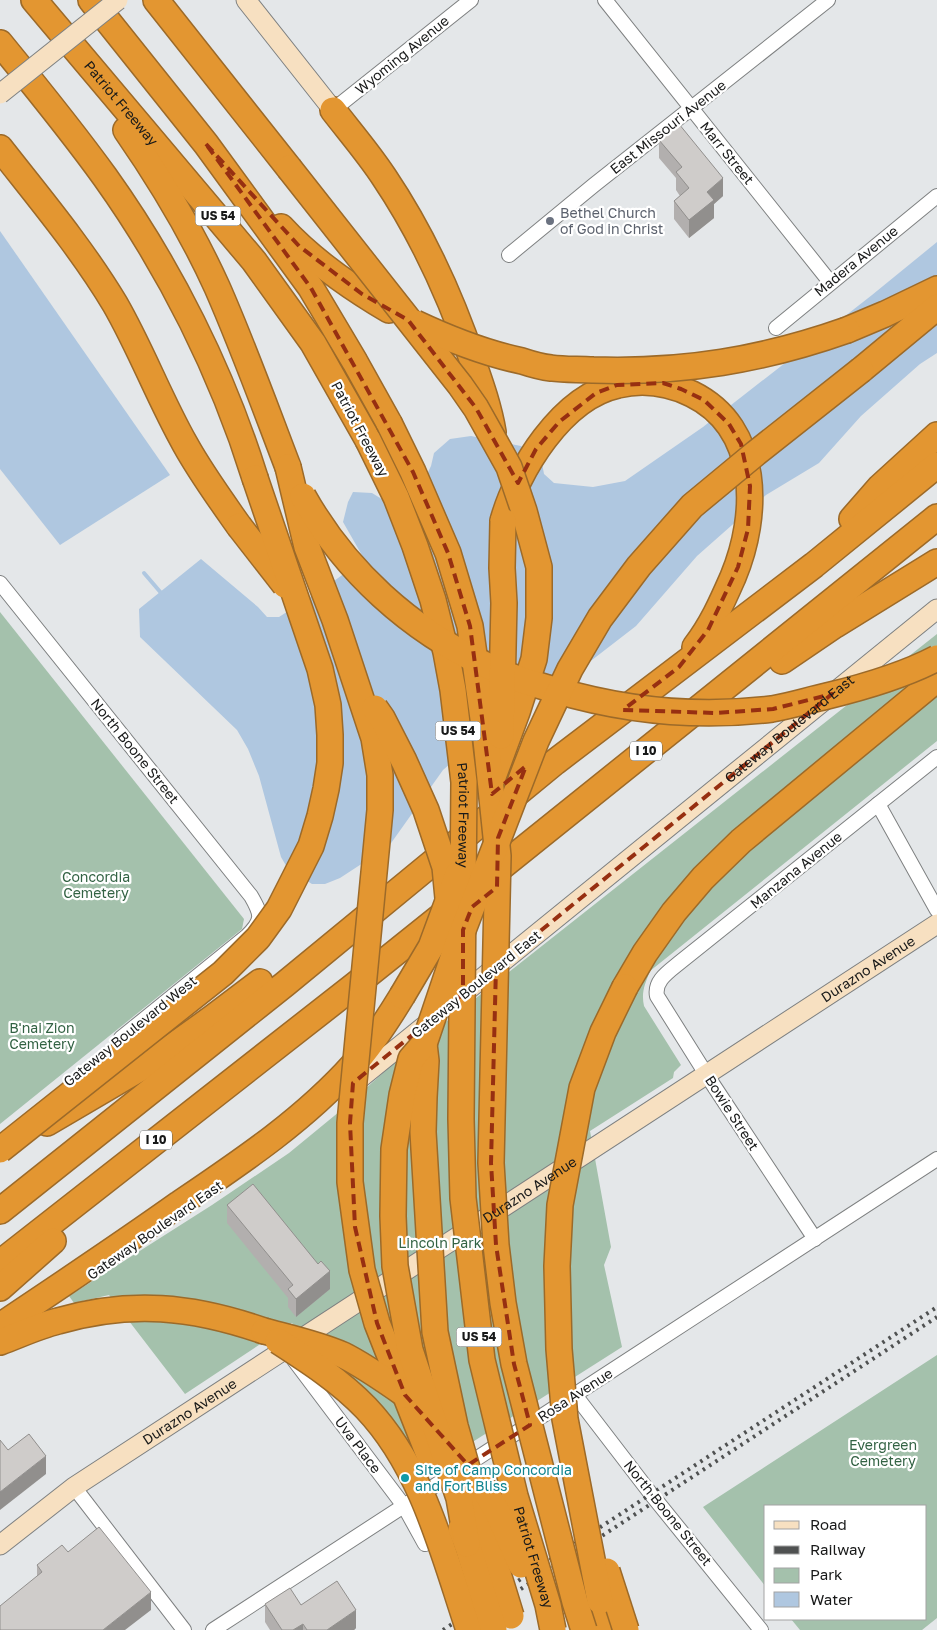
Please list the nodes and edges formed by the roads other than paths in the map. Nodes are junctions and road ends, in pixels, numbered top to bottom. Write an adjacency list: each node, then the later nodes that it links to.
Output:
1 (91, 0): 13 (highway, Patriot Freeway / US 54)
2 (118, 0): 10 (main road, bridge)
3 (156, 0): 53 (highway, bridge)
4 (246, 0): 12 (main road)
5 (471, 0): 12 (street, Wyoming Avenue)
6 (605, 0): 11 (street, Marr Street)
7 (828, 0): 11 (street, East Missouri Avenue)
8 (39, 5): 22 (highway); 42 (highway, Patriot Freeway / US 54, bridge)
9 (0, 43): 47 (highway, bridge)
10 (0, 94)
11 (691, 109): 16 (street, East Missouri Avenue); 17 (street, Marr Street)
12 (333, 110): 25 (highway, bridge)
13 (206, 144): 18 (highway, bridge); 35 (highway, Patriot Freeway / US 54, bridge)
14 (0, 148): 42 (highway, bridge)
15 (937, 196): 17 (street, Madera Avenue)
16 (509, 255)
17 (830, 282): 20 (street, Madera Avenue)
18 (937, 289)
19 (937, 307): 43 (highway, bridge)
20 (776, 328)
21 (937, 435): 27 (highway)
22 (288, 466): 30 (highway, bridge); 63 (highway, bridge)
23 (937, 466): 27 (highway)
24 (937, 517): 41 (highway, I 10)
25 (503, 521): 31 (highway, bridge); 35 (highway, bridge)
26 (937, 562): 41 (highway)
27 (814, 565): 31 (highway)
28 (0, 582): 37 (street, North Boone Street)
29 (937, 609): 55 (main road, Gateway Boulevard East)
30 (937, 658)
31 (680, 667): 39 (highway)
32 (937, 679): 59 (highway, bridge)
33 (937, 757): 34 (street, Manzana Avenue)
34 (878, 804): 36 (street); 40 (street, Manzana Avenue)
35 (498, 856): 58 (highway, Patriot Freeway / US 54, bridge)
36 (937, 910)
37 (258, 924): 46 (street, Gateway Boulevard West)
38 (937, 924): 45 (main road, Durazno Avenue)
39 (279, 978): 47 (highway); 49 (highway)
40 (657, 985): 45 (street, Bowie Street)
41 (350, 989): 44 (highway, I 10)
42 (463, 1036): 72 (highway, Patriot Freeway / US 54, bridge)
43 (424, 1044): 63 (highway, bridge); 70 (highway, bridge)
44 (250, 1067): 51 (highway, I 10); 52 (highway)
45 (706, 1074): 50 (street, Bowie Street); 56 (main road, Durazno Avenue)
46 (0, 1137)
47 (0, 1150)
48 (937, 1159): 50 (street, Rosa Avenue)
49 (0, 1211)
50 (815, 1239): 57 (street, Rosa Avenue)
51 (0, 1263)
52 (0, 1288)
53 (0, 1326)
54 (264, 1331): 55 (highway); 68 (highway, bridge); 71 (highway, bridge)
55 (0, 1340)
56 (286, 1349): 60 (main road, Durazno Avenue); 61 (street, Uva Place)
57 (575, 1395): 61 (street, Rosa Avenue); 76 (street, North Boone Street)
58 (533, 1434): 65 (highway, bridge); 73 (highway, Patriot Freeway / US 54, bridge)
59 (573, 1466): 65 (highway, bridge); 75 (highway, bridge)
60 (74, 1487): 64 (main road, Durazno Avenue); 66 (street)
61 (404, 1506): 62 (street, Uva Place); 67 (street, Rosa Avenue)
62 (425, 1544)
63 (467, 1544): 69 (highway, bridge)
64 (0, 1545)
65 (600, 1601): 74 (highway)
66 (184, 1630)
67 (213, 1630)
68 (468, 1630)
69 (494, 1630)
70 (516, 1630)
71 (547, 1630)
72 (553, 1630)
73 (584, 1630)
74 (609, 1630)
75 (626, 1630)
76 (761, 1630)

